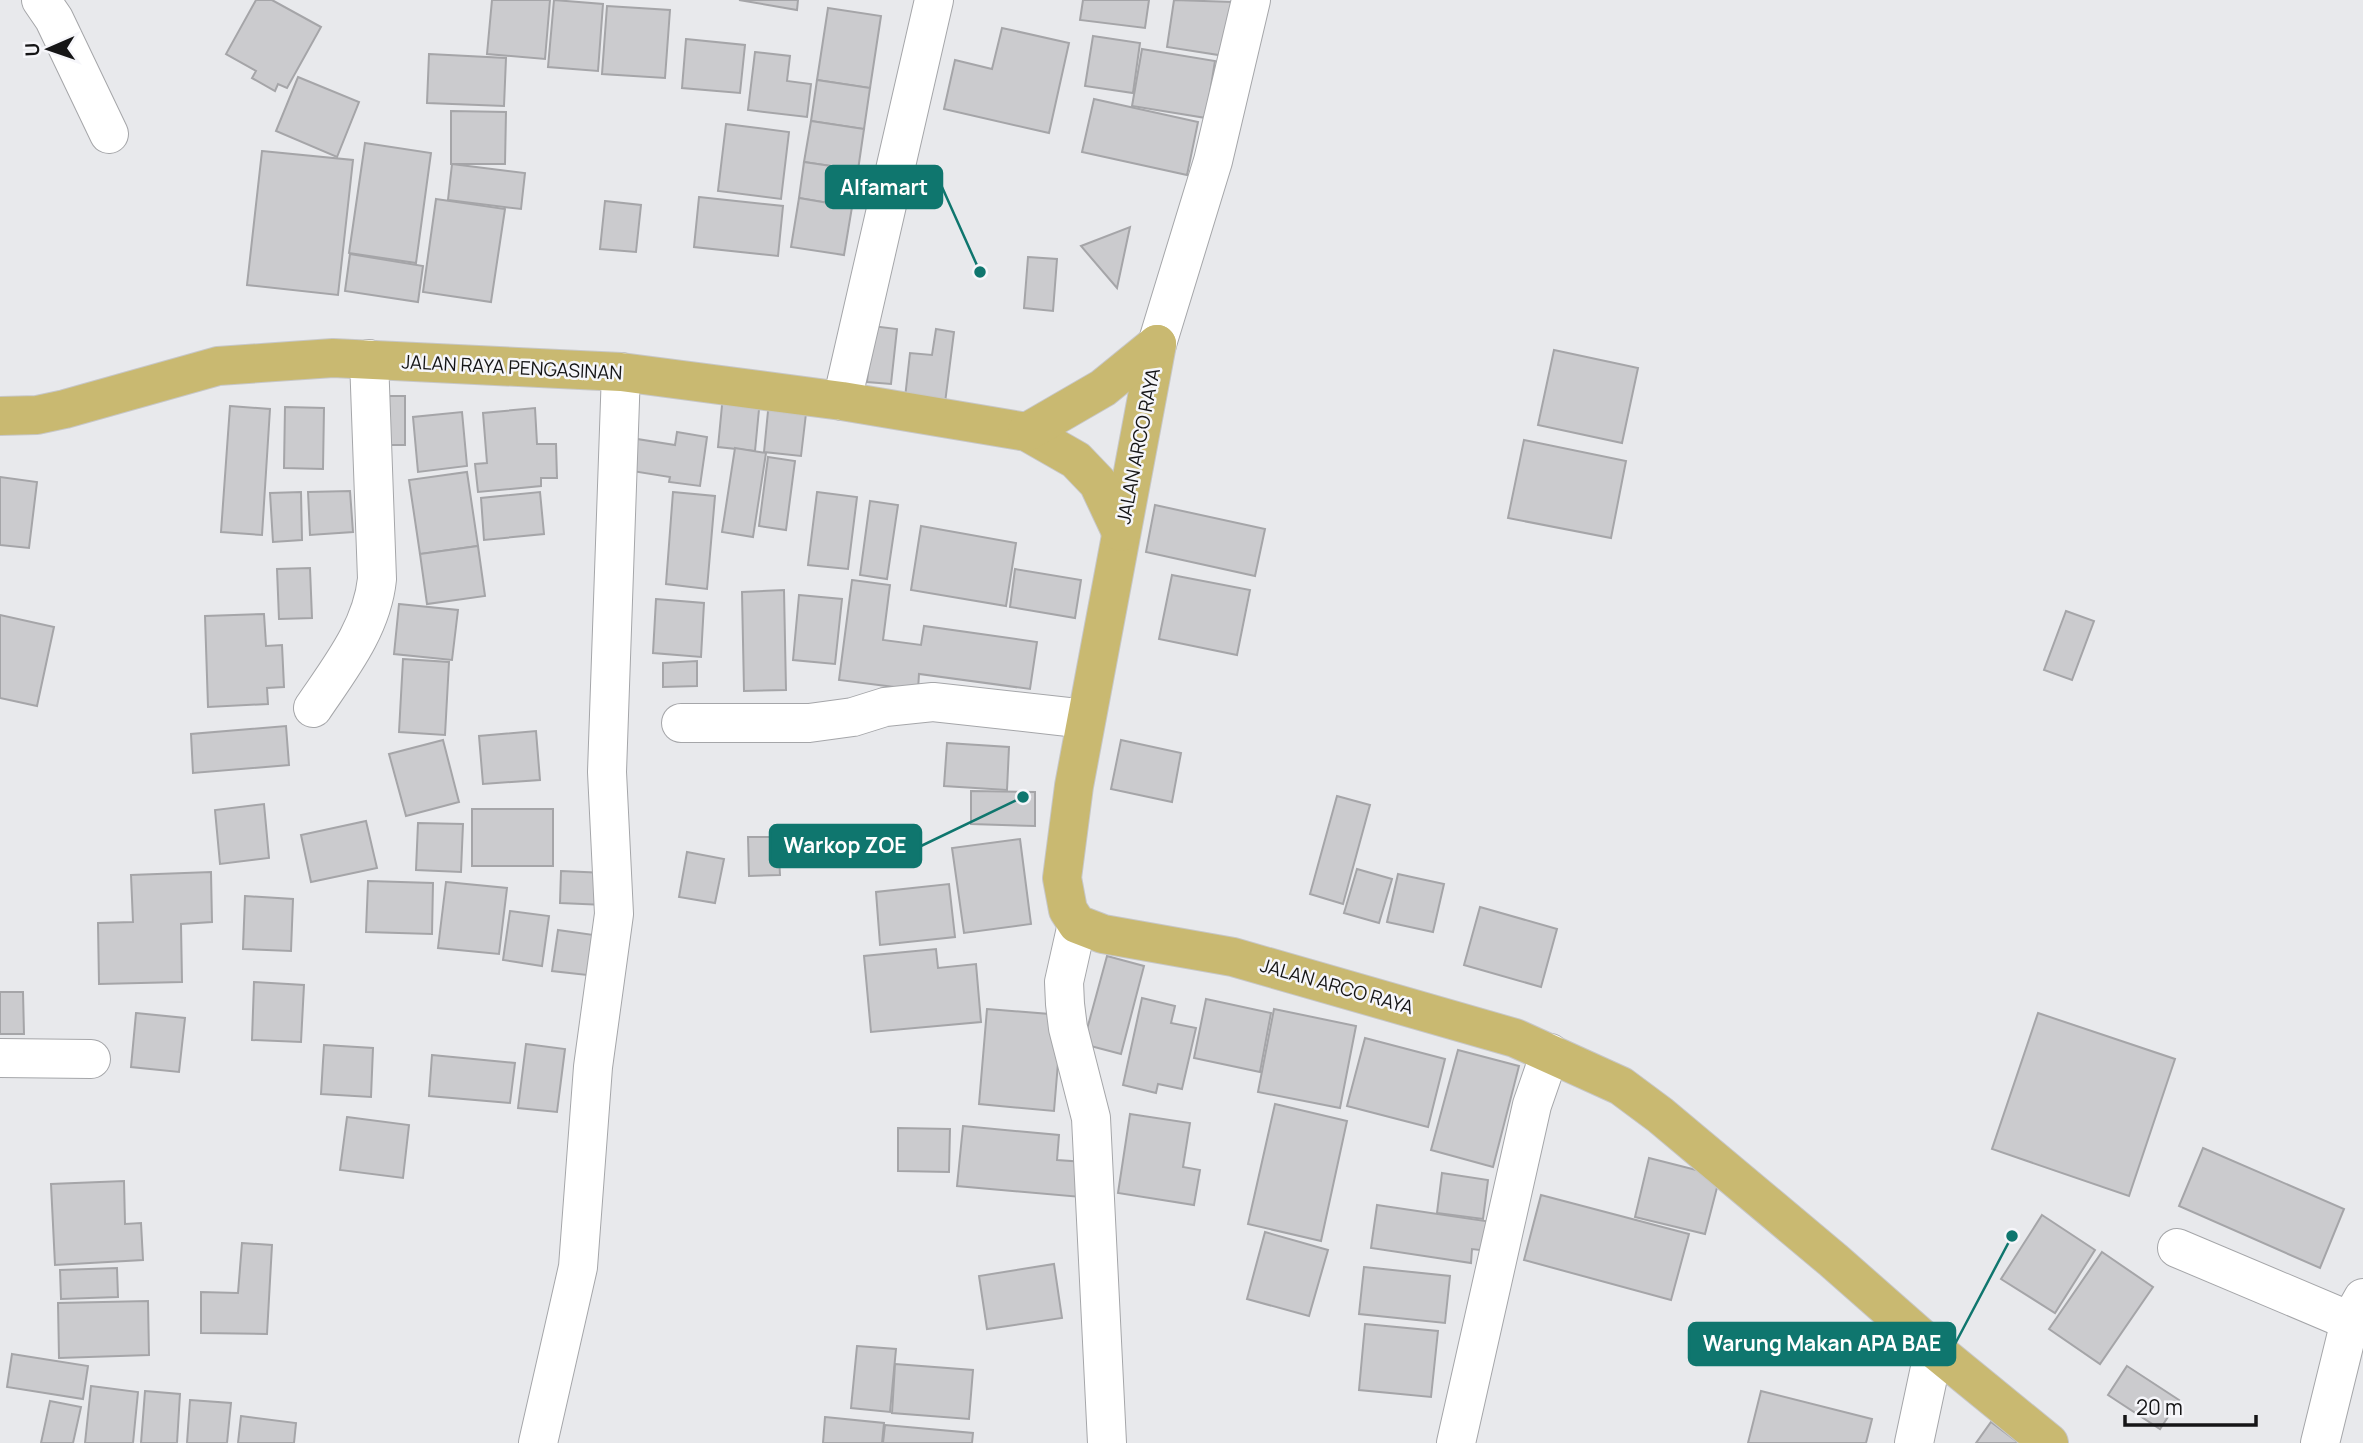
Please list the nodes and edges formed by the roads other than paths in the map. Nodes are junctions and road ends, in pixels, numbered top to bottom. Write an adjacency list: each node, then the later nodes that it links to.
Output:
1 (41, 0): 4 (street)
2 (934, 0): 8 (street)
3 (1251, 0): 5 (street)
4 (109, 134)
5 (1157, 344): 10 (main road); 11 (main road, JALAN ARCO RAYA)
6 (369, 359): 7 (main road, JALAN RAYA PENGASINAN); 9 (main road, JALAN RAYA PENGASINAN); 12 (street)
7 (621, 372): 8 (main road, JALAN RAYA PENGASINAN); 22 (street)
8 (842, 401): 10 (main road, JALAN RAYA PENGASINAN)
9 (0, 416)
10 (1027, 432): 11 (main road, JALAN RAYA PENGASINAN)
11 (1121, 532): 13 (main road, JALAN ARCO RAYA)
12 (313, 708)
13 (1086, 719): 14 (street); 15 (main road, JALAN ARCO RAYA)
14 (681, 723)
15 (1077, 924): 16 (main road, JALAN ARCO RAYA); 23 (street)
16 (1550, 1054): 21 (main road, JALAN ARCO RAYA); 24 (street)
17 (0, 1058): 18 (street)
18 (91, 1059)
19 (2177, 1248): 20 (street)
20 (2357, 1309): 27 (street)
21 (1934, 1349): 25 (street); 26 (main road, JALAN ARCO RAYA)
22 (538, 1443)
23 (1107, 1443)
24 (1456, 1443)
25 (1914, 1443)
26 (2049, 1443)
27 (2319, 1443)

